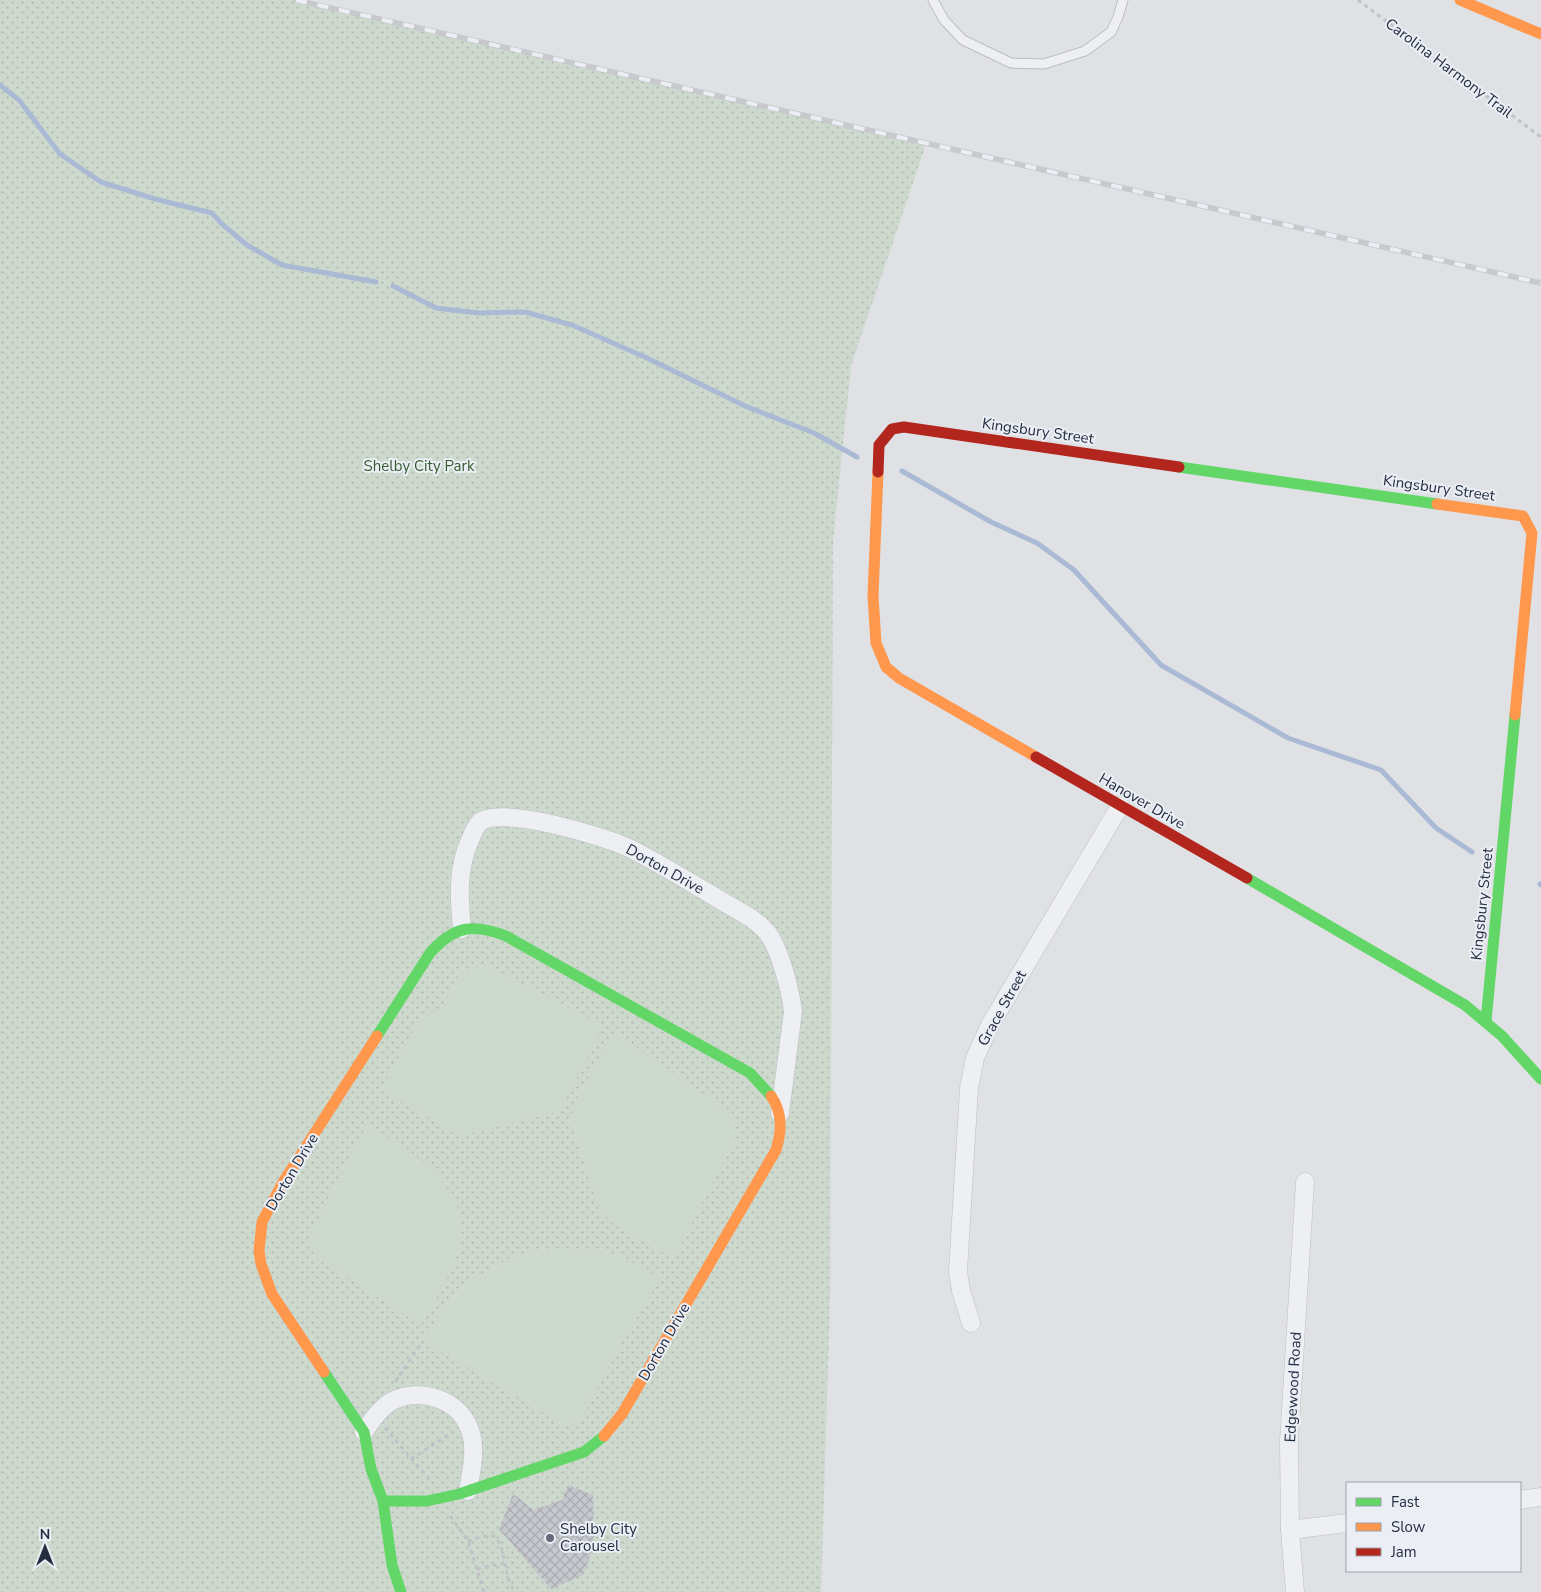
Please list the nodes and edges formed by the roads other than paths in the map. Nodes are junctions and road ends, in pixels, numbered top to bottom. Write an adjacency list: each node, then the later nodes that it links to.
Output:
1 (934, 0): 2 (lane)
2 (1123, 0)
3 (1460, 0): 4 (street)
4 (1541, 34)
5 (879, 470): 6 (street, Hanover Drive); 8 (street, Kingsbury Street)
6 (1120, 806): 8 (street, Hanover Drive); 12 (street, Grace Street)
7 (462, 929): 10 (street, Dorton Drive); 10 (street, Dorton Drive); 13 (street, Dorton Drive)
8 (1486, 1021): 9 (street, Hanover Drive)
9 (1541, 1079)
10 (780, 1113): 14 (street, Dorton Drive)
11 (1305, 1182): 19 (street, Edgewood Road)
12 (971, 1323)
13 (364, 1432): 14 (street); 17 (street, Dorton Drive)
14 (468, 1491): 17 (street, Dorton Drive)
15 (1541, 1497): 16 (street)
16 (1521, 1500)
17 (383, 1501): 20 (street, Dorton Drive)
18 (1346, 1523): 19 (street)
19 (1290, 1530): 21 (street, Edgewood Road)
20 (401, 1592)
21 (1295, 1592)

